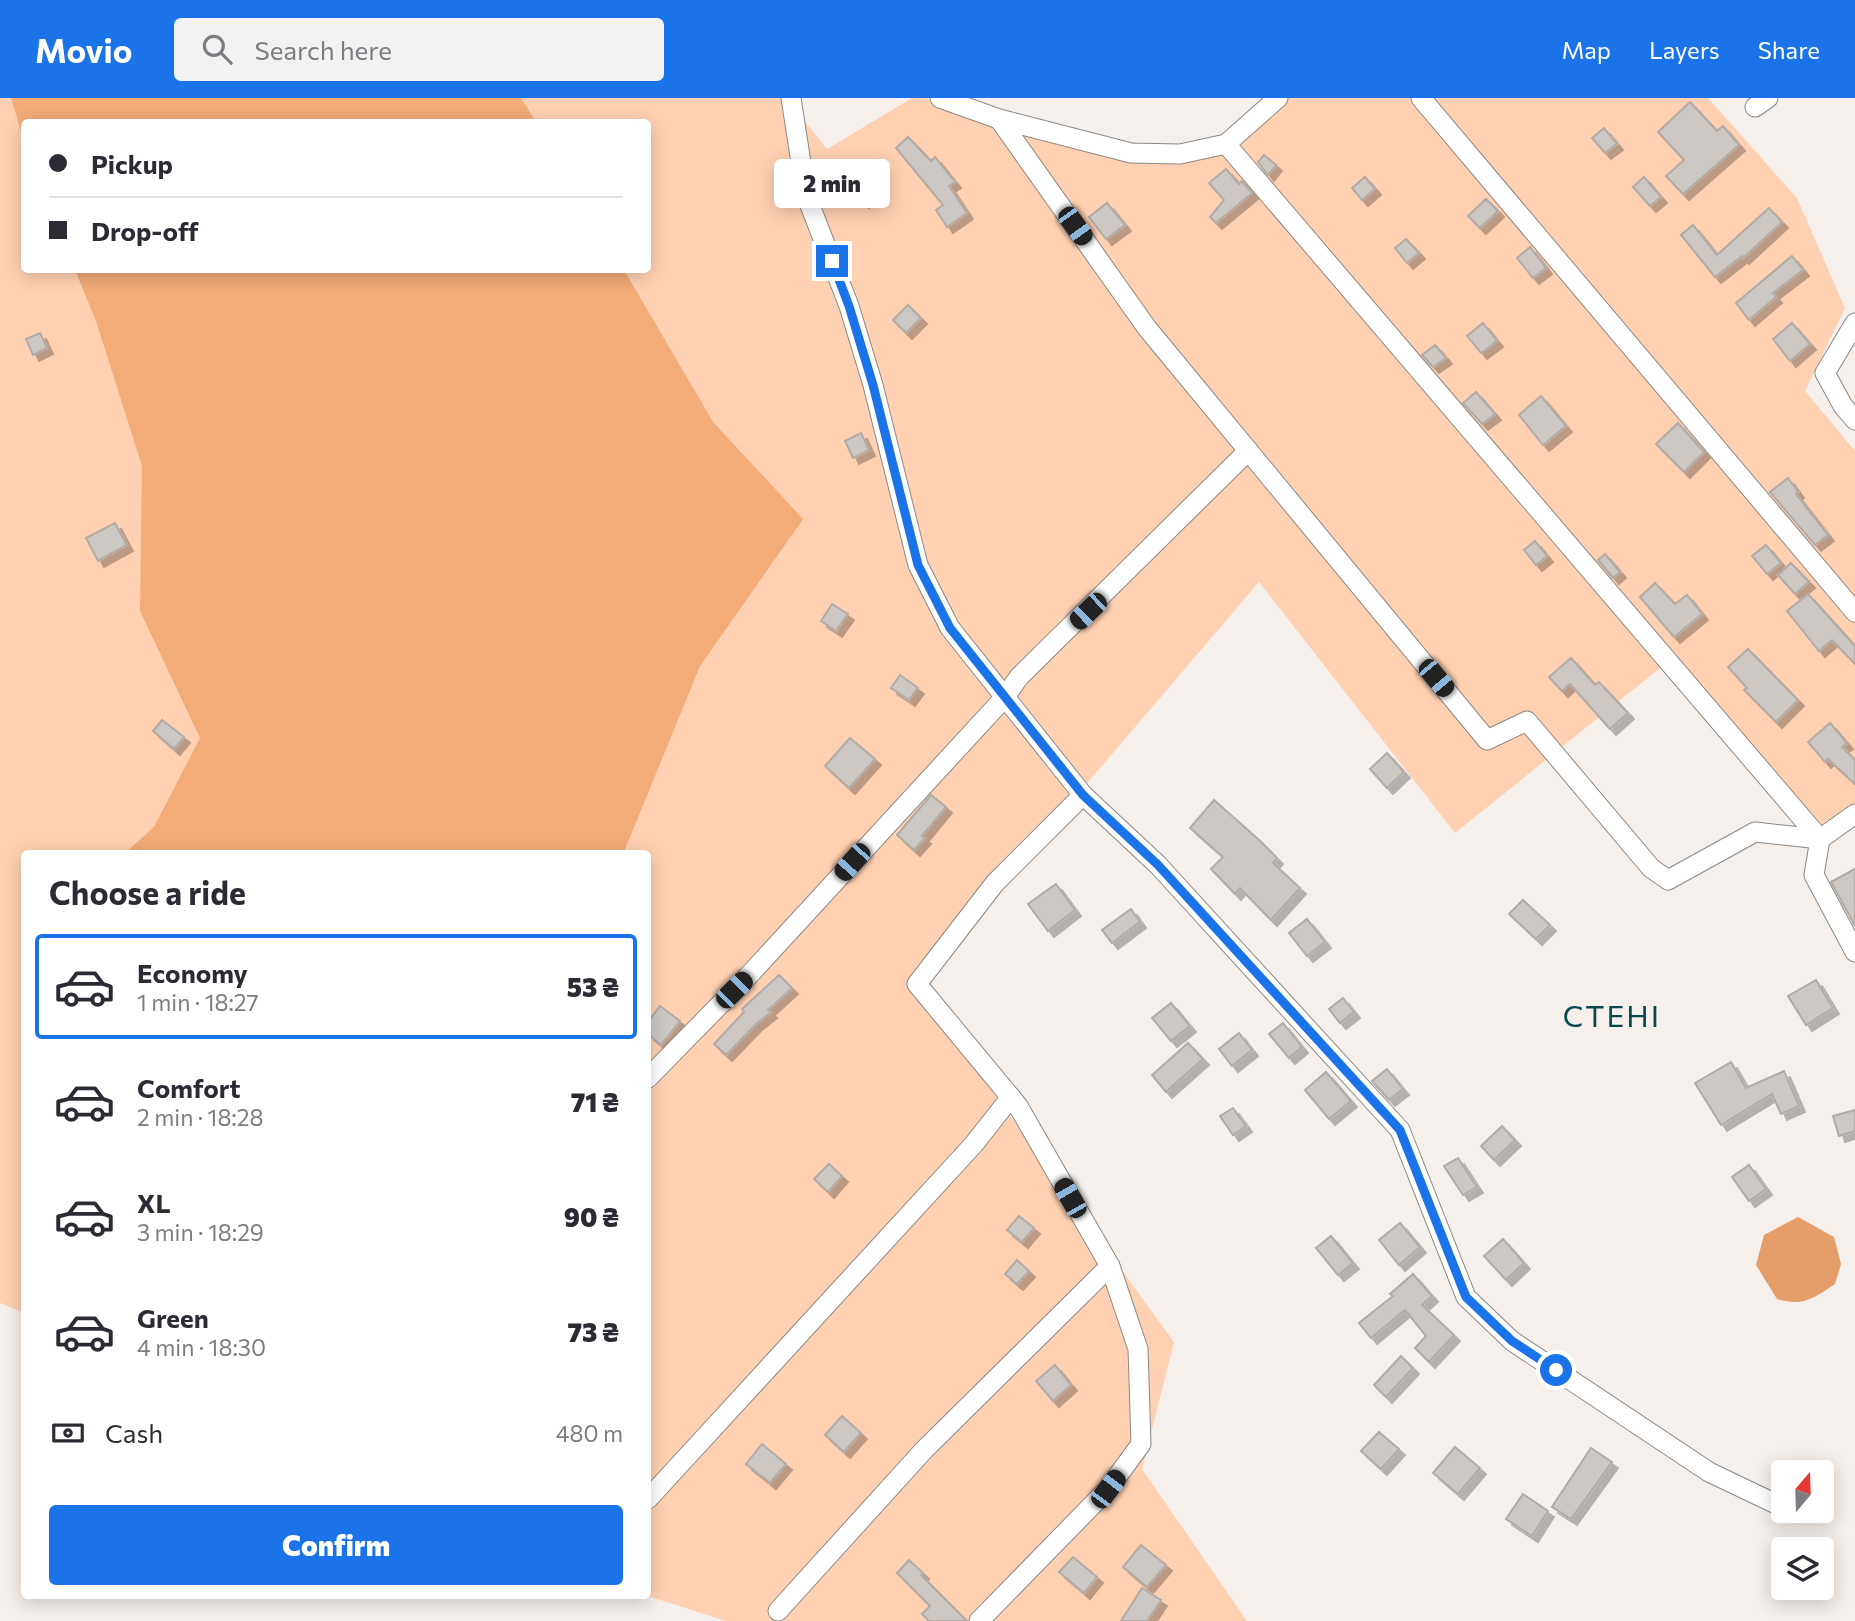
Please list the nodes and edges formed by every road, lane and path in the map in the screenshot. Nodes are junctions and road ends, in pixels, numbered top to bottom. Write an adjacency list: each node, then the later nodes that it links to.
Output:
1 (791, 98): 11 (street)
2 (940, 98): 5 (street)
3 (1278, 98): 6 (street)
4 (1420, 98): 10 (street)
5 (999, 119): 6 (street); 9 (street)
6 (1226, 144): 14 (street)
7 (1855, 323): 8 (street)
8 (1855, 420)
9 (1248, 451): 11 (street); 14 (street)
10 (1855, 612)
11 (1005, 697): 12 (street); 16 (street)
12 (1083, 795): 17 (street); 20 (street)
13 (1855, 814): 14 (street)
14 (1820, 839): 15 (street)
15 (1855, 952)
16 (651, 1074)
17 (1011, 1097): 18 (street); 19 (street)
18 (1110, 1266): 21 (street); 22 (street)
19 (651, 1496)
20 (1771, 1502)
21 (778, 1611)
22 (979, 1621)

